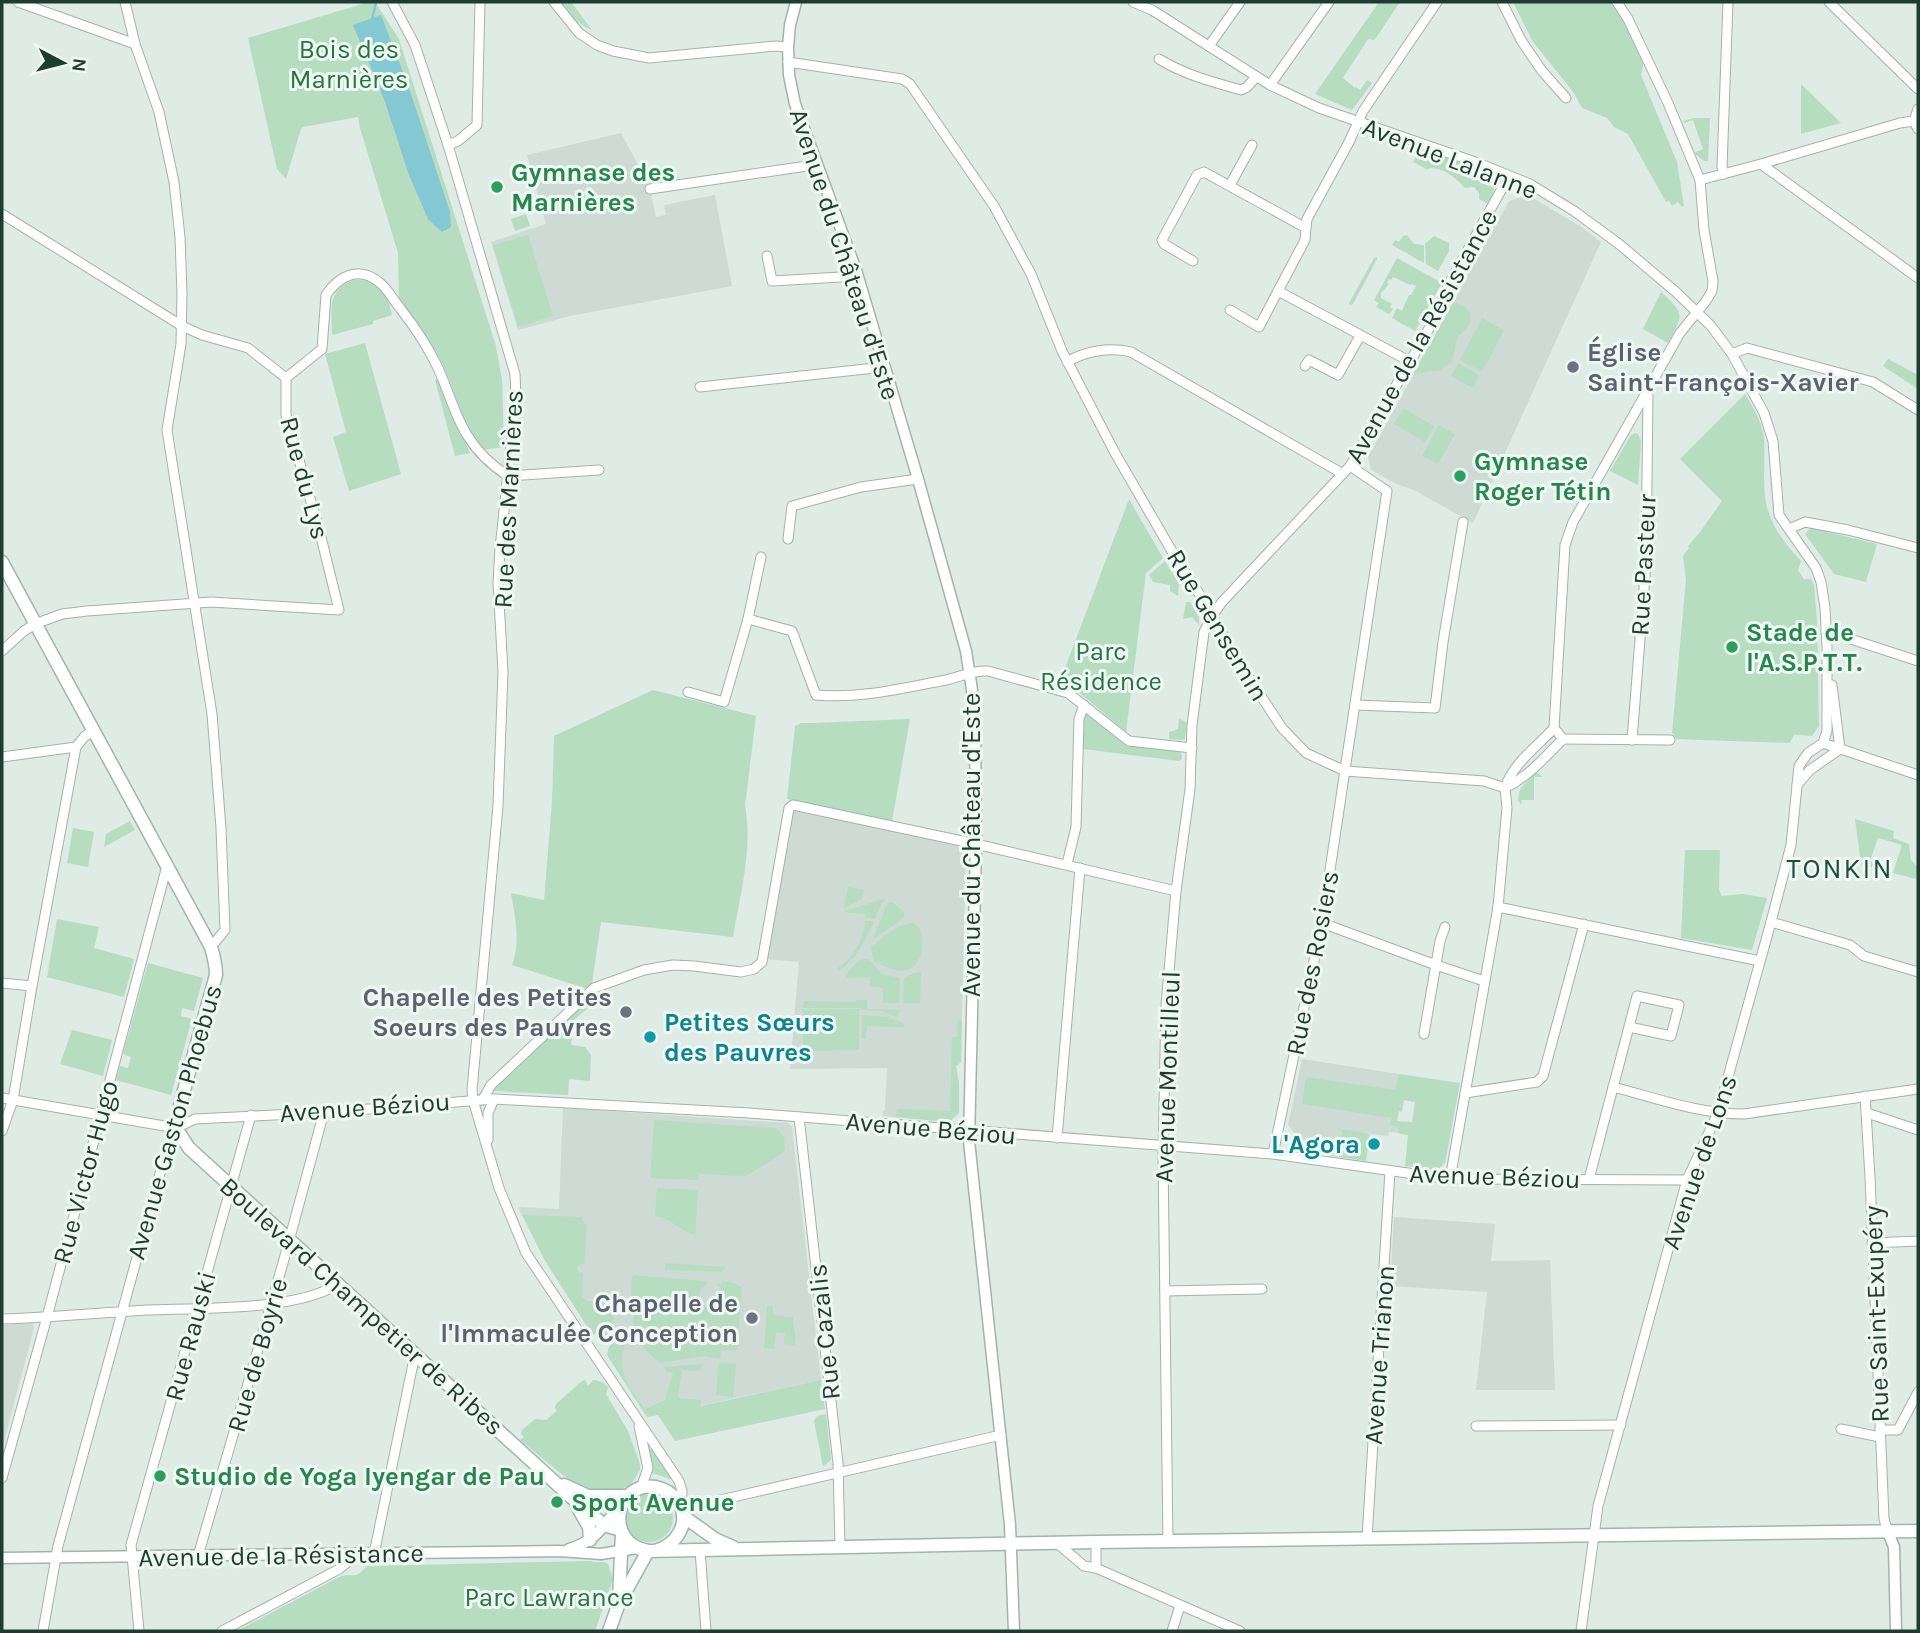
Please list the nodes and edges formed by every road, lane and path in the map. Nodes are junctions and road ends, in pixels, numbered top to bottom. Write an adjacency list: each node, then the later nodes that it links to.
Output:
1 (18, 2): 15 (street)
2 (125, 2): 15 (street)
3 (392, 2): 27 (street, Rue des Marnières)
4 (480, 2): 27 (street)
5 (554, 2): 17 (street)
6 (794, 2): 17 (street, Avenue du Château d'Este)
7 (1133, 2): 16 (street, Avenue Lalanne)
8 (1240, 2): 16 (street)
9 (1329, 2): 21 (street)
10 (1437, 2): 26 (street)
11 (1502, 2): 23 (street)
12 (1617, 2): 33 (street)
13 (1728, 2): 31 (street)
14 (1829, 2): 22 (street)
15 (135, 44): 45 (street)
16 (1209, 46): 20 (street, Avenue Lalanne)
17 (788, 47): 19 (street, Avenue du Château d'Este)
18 (1159, 59): 20 (street)
19 (788, 62): 29 (street, Avenue du Château d'Este); 49 (street, Rue Gensemin)
20 (1256, 76): 21 (street, Avenue Lalanne)
21 (1270, 85): 26 (street, Avenue Lalanne)
22 (1918, 89)
23 (1566, 98)
24 (1918, 100): 25 (street)
25 (1917, 117): 30 (street)
26 (1357, 122): 32 (street, Avenue Lalanne); 37 (street)
27 (448, 145): 58 (street, Rue des Marnières)
28 (1252, 145): 34 (street)
29 (816, 163): 35 (street); 40 (street, Avenue du Château d'Este)
30 (1760, 164): 31 (street); 41 (street)
31 (1724, 174): 33 (street)
32 (1509, 176): 44 (street, Avenue Lalanne); 48 (street, Avenue de la Résistance)
33 (1700, 180): 44 (street)
34 (1230, 185): 37 (street); 39 (street)
35 (650, 189)
36 (2, 214): 45 (street, Rue du Lys)
37 (1306, 228): 42 (street)
38 (767, 256): 40 (street)
39 (1193, 261)
40 (858, 276): 51 (street, Avenue du Château d'Este)
41 (1918, 278)
42 (1278, 291): 43 (street); 46 (street)
43 (1230, 310)
44 (1697, 312): 47 (street); 54 (street)
45 (182, 326): 52 (street, Rue du Lys); 66 (street)
46 (1360, 336): 48 (street); 50 (street)
47 (1732, 354): 55 (street); 61 (street)
48 (1409, 361): 57 (street, Avenue de la Résistance)
49 (1067, 362): 57 (street); 67 (street, Rue Gensemin)
50 (1305, 366)
51 (884, 367): 53 (street); 59 (street, Avenue du Château d'Este)
52 (286, 377): 58 (street); 66 (street, Rue du Lys)
53 (700, 387)
54 (1648, 390): 78 (street); 81 (street, Rue Pasteur)
55 (1918, 410)
56 (599, 470): 58 (street)
57 (1346, 470): 67 (street, Avenue de la Résistance); 77 (street, Rue des Rosiers)
58 (508, 476): 116 (street, Rue des Marnières)
59 (918, 479): 62 (street); 74 (street, Avenue du Château d'Este)
60 (1462, 522): 77 (street)
61 (1789, 529): 63 (street); 70 (street)
62 (788, 539)
63 (1918, 548)
64 (761, 557): 68 (street)
65 (2, 562): 69 (main road, Avenue Gaston Phoebus)
66 (193, 603): 69 (street); 102 (street)
67 (1212, 616): 85 (street, Avenue Montilleul); 88 (street, Rue Gensemin)
68 (748, 620): 74 (street); 75 (street)
69 (35, 624): 72 (street); 79 (main road, Avenue Gaston Phoebus)
70 (1826, 631): 71 (street); 73 (street)
71 (1827, 647): 83 (street); 86 (street)
72 (2, 651)
73 (1918, 661)
74 (969, 674): 76 (street); 92 (street, Avenue du Château d'Este)
75 (688, 692)
76 (1084, 705): 85 (street); 93 (street)
77 (1355, 705): 88 (street, Rue des Rosiers)
78 (1554, 729): 80 (street); 91 (street)
79 (92, 732): 84 (street); 94 (main road, Avenue Gaston Phoebus)
80 (1563, 739): 81 (street); 91 (street)
81 (1632, 740): 82 (street)
82 (1670, 740)
83 (1823, 743): 86 (street); 90 (street, Avenue de Lons)
84 (76, 747): 87 (street); 108 (street)
85 (1192, 748): 96 (street, Avenue Montilleul)
86 (1840, 749): 89 (street); 90 (street)
87 (2, 757)
88 (1345, 771): 91 (street, Rue Gensemin); 99 (street, Rue des Rosiers)
89 (1918, 775)
90 (1796, 787): 98 (street, Avenue de Lons)
91 (1505, 788): 97 (street)
92 (976, 844): 93 (street); 116 (street); 129 (street, Avenue du Château d'Este)
93 (1067, 864): 95 (street)
94 (167, 866): 102 (main road, Avenue Gaston Phoebus); 124 (street, Rue Victor Hugo)
95 (1080, 868): 96 (street); 130 (street)
96 (1176, 891): 131 (street, Avenue Montilleul)
97 (1498, 907): 100 (street); 106 (street)
98 (1771, 922): 103 (street, Avenue de Lons); 105 (street)
99 (1322, 923): 104 (street); 133 (street, Rue des Rosiers)
100 (1584, 925): 103 (street); 113 (street)
101 (1445, 927): 104 (street)
102 (211, 947): 126 (main road, Avenue Gaston Phoebus)
103 (1760, 961): 121 (street, Avenue de Lons)
104 (1436, 965): 106 (street); 110 (street)
105 (1918, 972)
106 (1484, 981): 113 (street)
107 (2, 983): 108 (street)
108 (32, 986): 118 (street)
109 (1629, 1027): 109 (street); 111 (street)
110 (1424, 1034)
111 (1613, 1087): 121 (street); 136 (street)
112 (1918, 1089): 114 (street)
113 (1465, 1093): 135 (street)
114 (1865, 1096): 121 (street); 122 (street, Rue Saint-Exupéry)
115 (2, 1098): 118 (street)
116 (478, 1099): 117 (street, Avenue Béziou); 120 (street, Avenue Béziou); 132 (street, Rue des Marnières)
117 (494, 1099): 125 (street, Avenue Béziou); 132 (street)
118 (13, 1100): 119 (street); 124 (street); 128 (street)
119 (2, 1112)
120 (324, 1112): 123 (street, Avenue Béziou); 139 (street, Rue de Boyrie)
121 (1718, 1113): 137 (street, Avenue de Lons)
122 (1867, 1113): 127 (street); 141 (street, Rue Saint-Exupéry)
123 (251, 1115): 126 (street, Avenue Béziou); 138 (street, Rue Rauski)
124 (100, 1116): 126 (street); 148 (street, Rue Victor Hugo)
125 (799, 1117): 129 (street, Avenue Béziou); 158 (street, Rue Cazalis)
126 (176, 1128): 138 (main road, Boulevard Champetier de Ribes); 147 (street, Avenue Gaston Phoebus)
127 (1918, 1130)
128 (2, 1131)
129 (968, 1131): 130 (street, Avenue Béziou); 157 (street, Avenue du Château d'Este)
130 (1057, 1138): 131 (street, Avenue Béziou)
131 (1163, 1146): 133 (street, Avenue Béziou); 144 (street, Avenue Montilleul)
132 (488, 1149): 152 (street)
133 (1273, 1154): 134 (street, Avenue Béziou)
134 (1390, 1171): 135 (street, Avenue Béziou); 170 (street, Avenue Trianon)
135 (1450, 1179): 136 (street, Avenue Béziou)
136 (1589, 1179): 137 (street, Avenue Béziou)
137 (1687, 1180): 153 (street, Avenue de Lons)
138 (231, 1186): 139 (main road, Boulevard Champetier de Ribes); 146 (street, Rue Rauski)
139 (289, 1239): 142 (main road, Boulevard Champetier de Ribes); 145 (street, Rue de Boyrie)
140 (1918, 1241): 141 (street)
141 (1872, 1243): 156 (street, Rue Saint-Exupéry)
142 (338, 1284): 145 (street); 150 (main road, Boulevard Champetier de Ribes)
143 (1262, 1289): 144 (street)
144 (1165, 1291): 173 (street, Avenue Montilleul)
145 (271, 1304): 146 (street); 184 (street, Rue de Boyrie)
146 (198, 1308): 147 (street); 185 (street, Rue Rauski)
147 (122, 1311): 148 (street); 187 (street, Avenue Gaston Phoebus)
148 (47, 1317): 149 (street); 159 (street, Rue Victor Hugo)
149 (2, 1319)
150 (415, 1354): 160 (main road, Boulevard Champetier de Ribes); 182 (street)
151 (1918, 1392): 156 (street)
152 (638, 1420): 161 (street); 164 (street)
153 (1621, 1425): 154 (street); 169 (street, Avenue de Lons)
154 (1476, 1426)
155 (1841, 1429): 156 (street)
156 (1880, 1433): 168 (street, Rue Saint-Exupéry)
157 (1001, 1435): 158 (street); 175 (street, Avenue du Château d'Este)
158 (839, 1472): 164 (street); 176 (street, Rue Cazalis)
159 (2, 1478)
160 (554, 1480): 162 (main road, Boulevard Champetier de Ribes); 163 (main road, Boulevard Champetier de Ribes)
161 (641, 1488): 163 (main road); 164 (main road)
162 (571, 1497): 165 (main road, Boulevard Champetier de Ribes); 171 (main road)
163 (625, 1500): 165 (street, Avenue de la Résistance); 167 (main road)
164 (682, 1512): 177 (main road); 178 (main road)
165 (604, 1525): 167 (main road, Boulevard Champetier de Ribes); 171 (street, Avenue de la Résistance); 181 (main road)
166 (1918, 1531): 168 (main road)
167 (621, 1532): 178 (main road); 181 (main road)
168 (1888, 1532): 169 (main road); 200 (street)
169 (1594, 1536): 170 (main road); 199 (street, Avenue de Lons)
170 (1367, 1538): 173 (main road)
171 (590, 1540): 180 (street, Avenue de la Résistance)
172 (1096, 1542): 173 (main road); 174 (main road); 188 (street)
173 (1168, 1542)
174 (1057, 1543): 175 (main road); 188 (street)
175 (1012, 1544): 176 (main road); 196 (street, Avenue du Château d'Este)
176 (840, 1547): 177 (main road)
177 (737, 1548): 179 (main road)
178 (646, 1550): 179 (main road); 181 (street, Avenue de la Résistance); 189 (main road)
179 (700, 1550): 195 (street)
180 (560, 1551): 181 (street, Avenue de la Résistance); 182 (street, Avenue de la Résistance)
181 (621, 1551): 189 (main road)
182 (374, 1554): 183 (street, Avenue de la Résistance)
183 (356, 1555): 184 (street, Avenue de la Résistance); 193 (street)
184 (198, 1556): 185 (street, Avenue de la Résistance)
185 (131, 1557): 187 (street, Avenue de la Résistance); 192 (street, Rue Rauski)
186 (2, 1558): 187 (street, Avenue de la Résistance)
187 (56, 1558): 191 (street, Avenue Gaston Phoebus)
188 (1096, 1568): 190 (street)
189 (619, 1603): 194 (main road)
190 (1180, 1606): 197 (street); 198 (street)
191 (43, 1631)
192 (139, 1631)
193 (222, 1631)
194 (609, 1631)
195 (706, 1631)
196 (1014, 1631)
197 (1172, 1631)
198 (1240, 1631)
199 (1581, 1631)
200 (1896, 1631)

